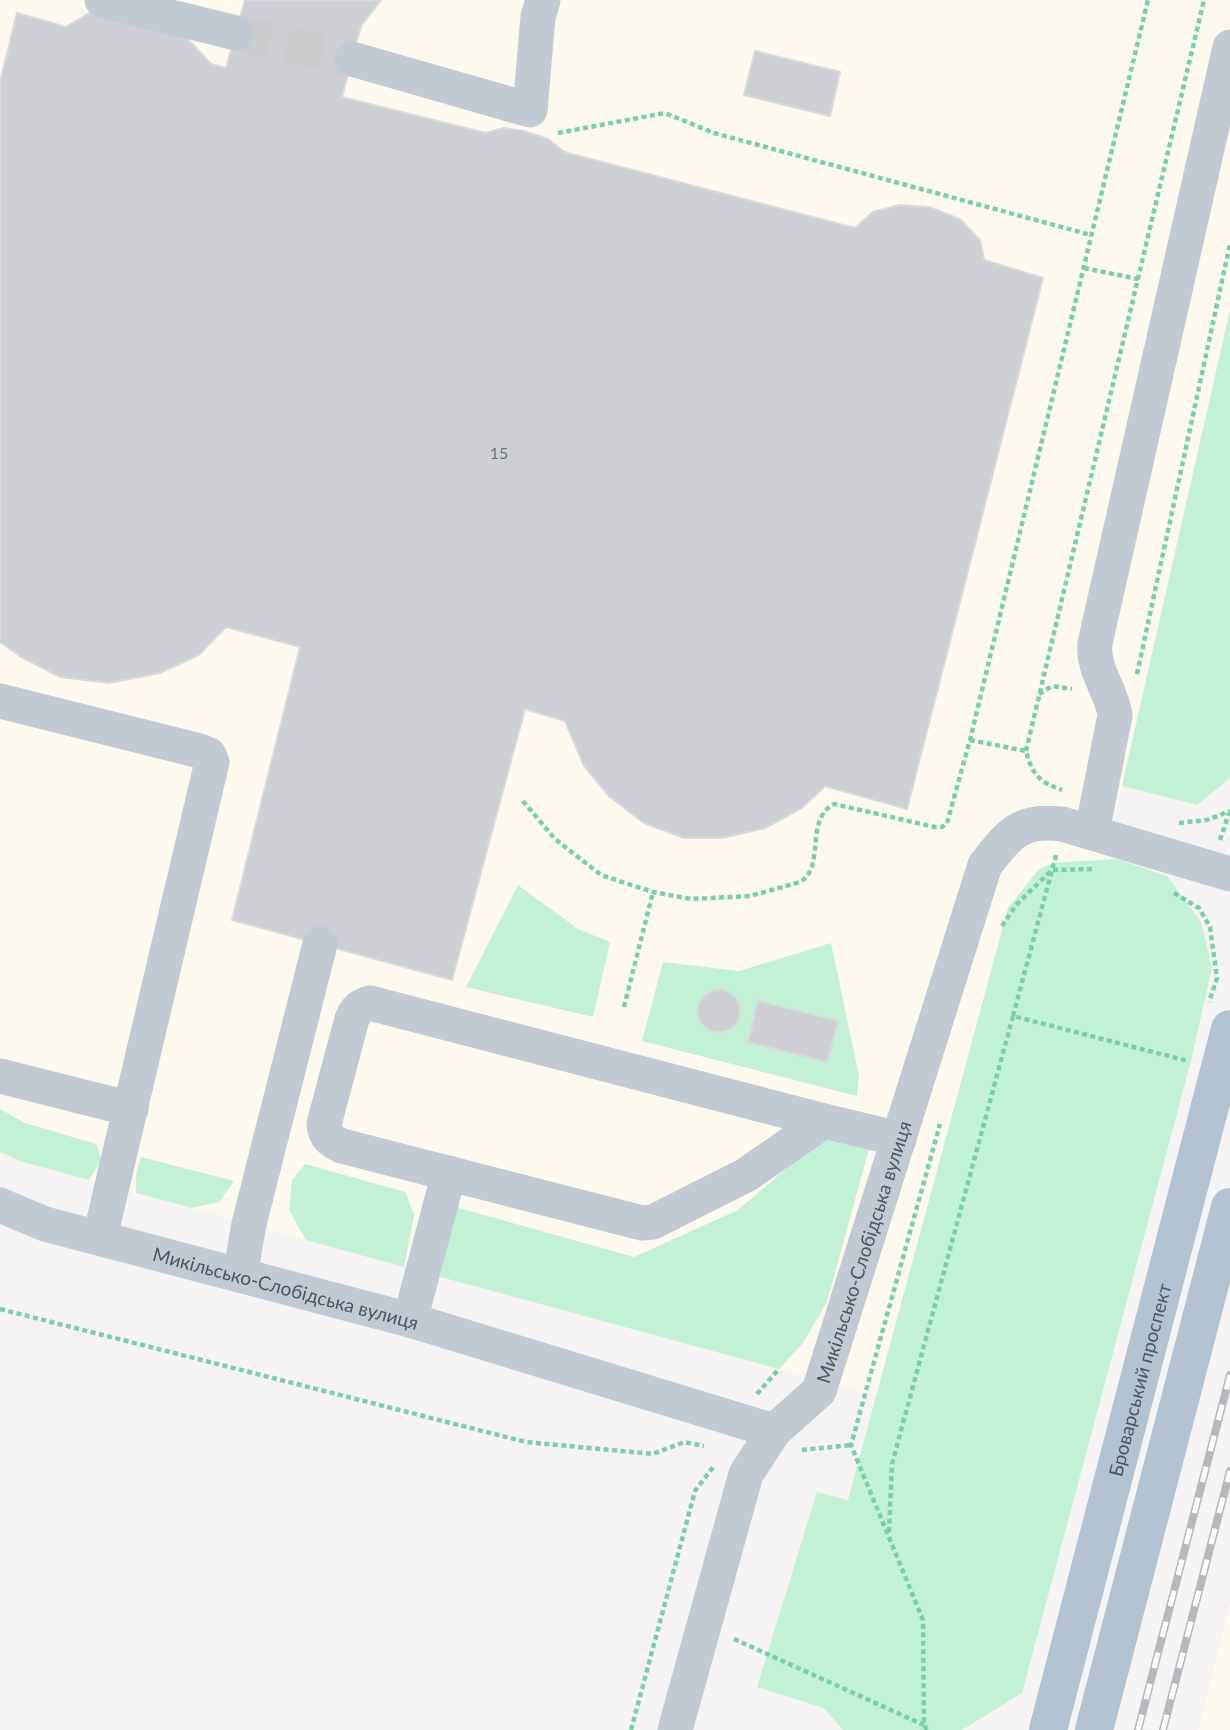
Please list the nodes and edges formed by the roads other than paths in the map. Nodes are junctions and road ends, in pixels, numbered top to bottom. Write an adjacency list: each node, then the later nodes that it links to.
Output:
1 (102, 0): 3 (street)
2 (544, 0): 5 (street)
3 (236, 33)
4 (1230, 47): 7 (street)
5 (352, 59)
6 (0, 701): 12 (street)
7 (1077, 828): 8 (street, Микільсько-Слобідська вулиця); 14 (street, Микільсько-Слобідська вулиця)
8 (1230, 874)
9 (320, 944): 19 (street)
10 (1230, 1029): 23 (main road, Броварський проспект)
11 (0, 1076): 12 (street)
12 (131, 1109): 18 (street)
13 (824, 1121): 14 (street); 15 (street); 15 (street)
14 (899, 1139): 21 (street, Микільсько-Слобідська вулиця)
15 (449, 1174): 20 (street)
16 (0, 1205): 18 (street, Микільсько-Слобідська вулиця)
17 (1230, 1207): 24 (main road)
18 (100, 1237): 19 (street, Микільсько-Слобідська вулиця)
19 (240, 1275): 20 (street, Микільсько-Слобідська вулиця)
20 (410, 1320): 21 (street, Микільсько-Слобідська вулиця)
21 (753, 1446): 22 (street)
22 (676, 1730)
23 (1048, 1730)
24 (1094, 1730)

